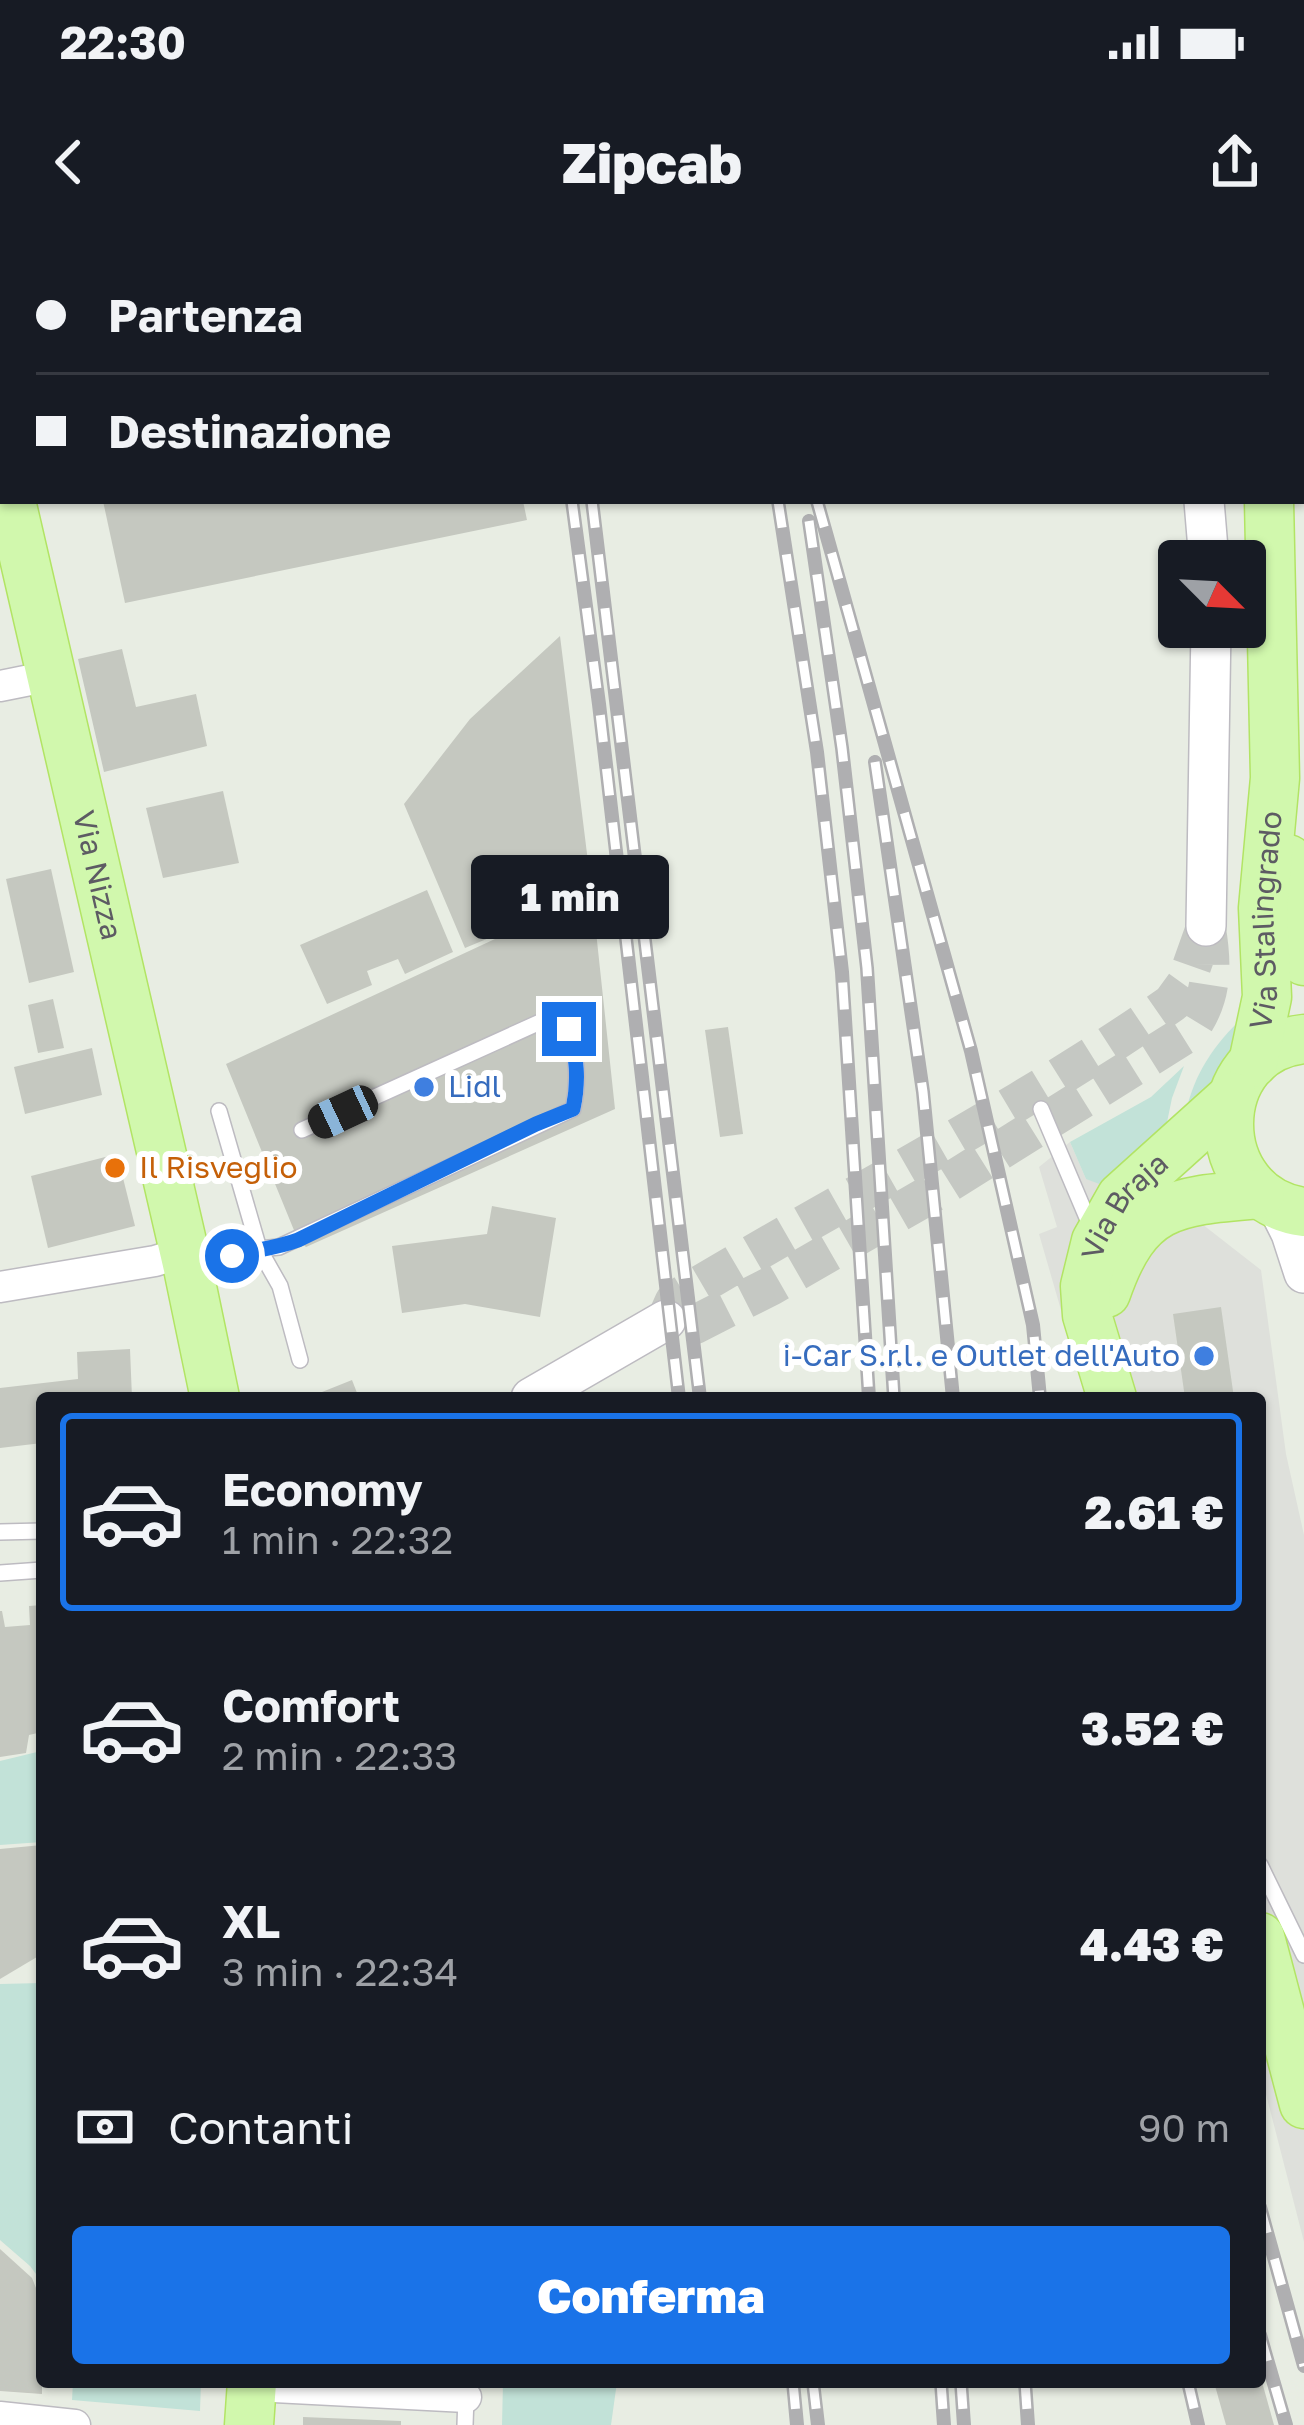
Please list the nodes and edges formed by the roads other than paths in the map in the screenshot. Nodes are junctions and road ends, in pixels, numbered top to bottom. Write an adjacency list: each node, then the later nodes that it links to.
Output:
1 (12, 504): 6 (main road, Via Nizza)
2 (1204, 504): 4 (street)
3 (1269, 504): 8 (main road, Via Stalingrado)
4 (1207, 540)
5 (1211, 648): 9 (street)
6 (50, 676): 7 (street); 19 (main road, Via Nizza)
7 (0, 686)
8 (1275, 778): 10 (main road, Via Stalingrado); 12 (main road, Via Stalingrado)
9 (1207, 926)
10 (1304, 961)
11 (1304, 1039): 12 (main road, Via Braja)
12 (1243, 1080): 16 (main road, Via Stalingrado); 17 (main road, Via Braja)
13 (1041, 1109): 17 (lane)
14 (219, 1111): 18 (lane)
15 (302, 1130): 18 (lane)
16 (1280, 1204): 20 (street); 23 (main road, Via Braja)
17 (1096, 1241): 23 (main road, Via Braja)
18 (260, 1249): 19 (lane); 24 (lane)
19 (186, 1260): 21 (street); 25 (main road, Via Nizza)
20 (1304, 1273)
21 (0, 1287)
22 (666, 1320): 26 (street)
23 (1098, 1346): 27 (main road, Via Braja)
24 (300, 1360)
25 (213, 1392)
26 (541, 1392)
27 (1110, 1392)
28 (36, 1531): 29 (lane)
29 (0, 1532)
30 (36, 1570): 31 (lane)
31 (0, 1573)
32 (1266, 1877): 33 (lane)
33 (1304, 1955)
34 (1266, 1960): 35 (main road)
35 (1304, 2104)
36 (251, 2398): 37 (street)
37 (466, 2411)
38 (0, 2417): 39 (street)
39 (75, 2425)

